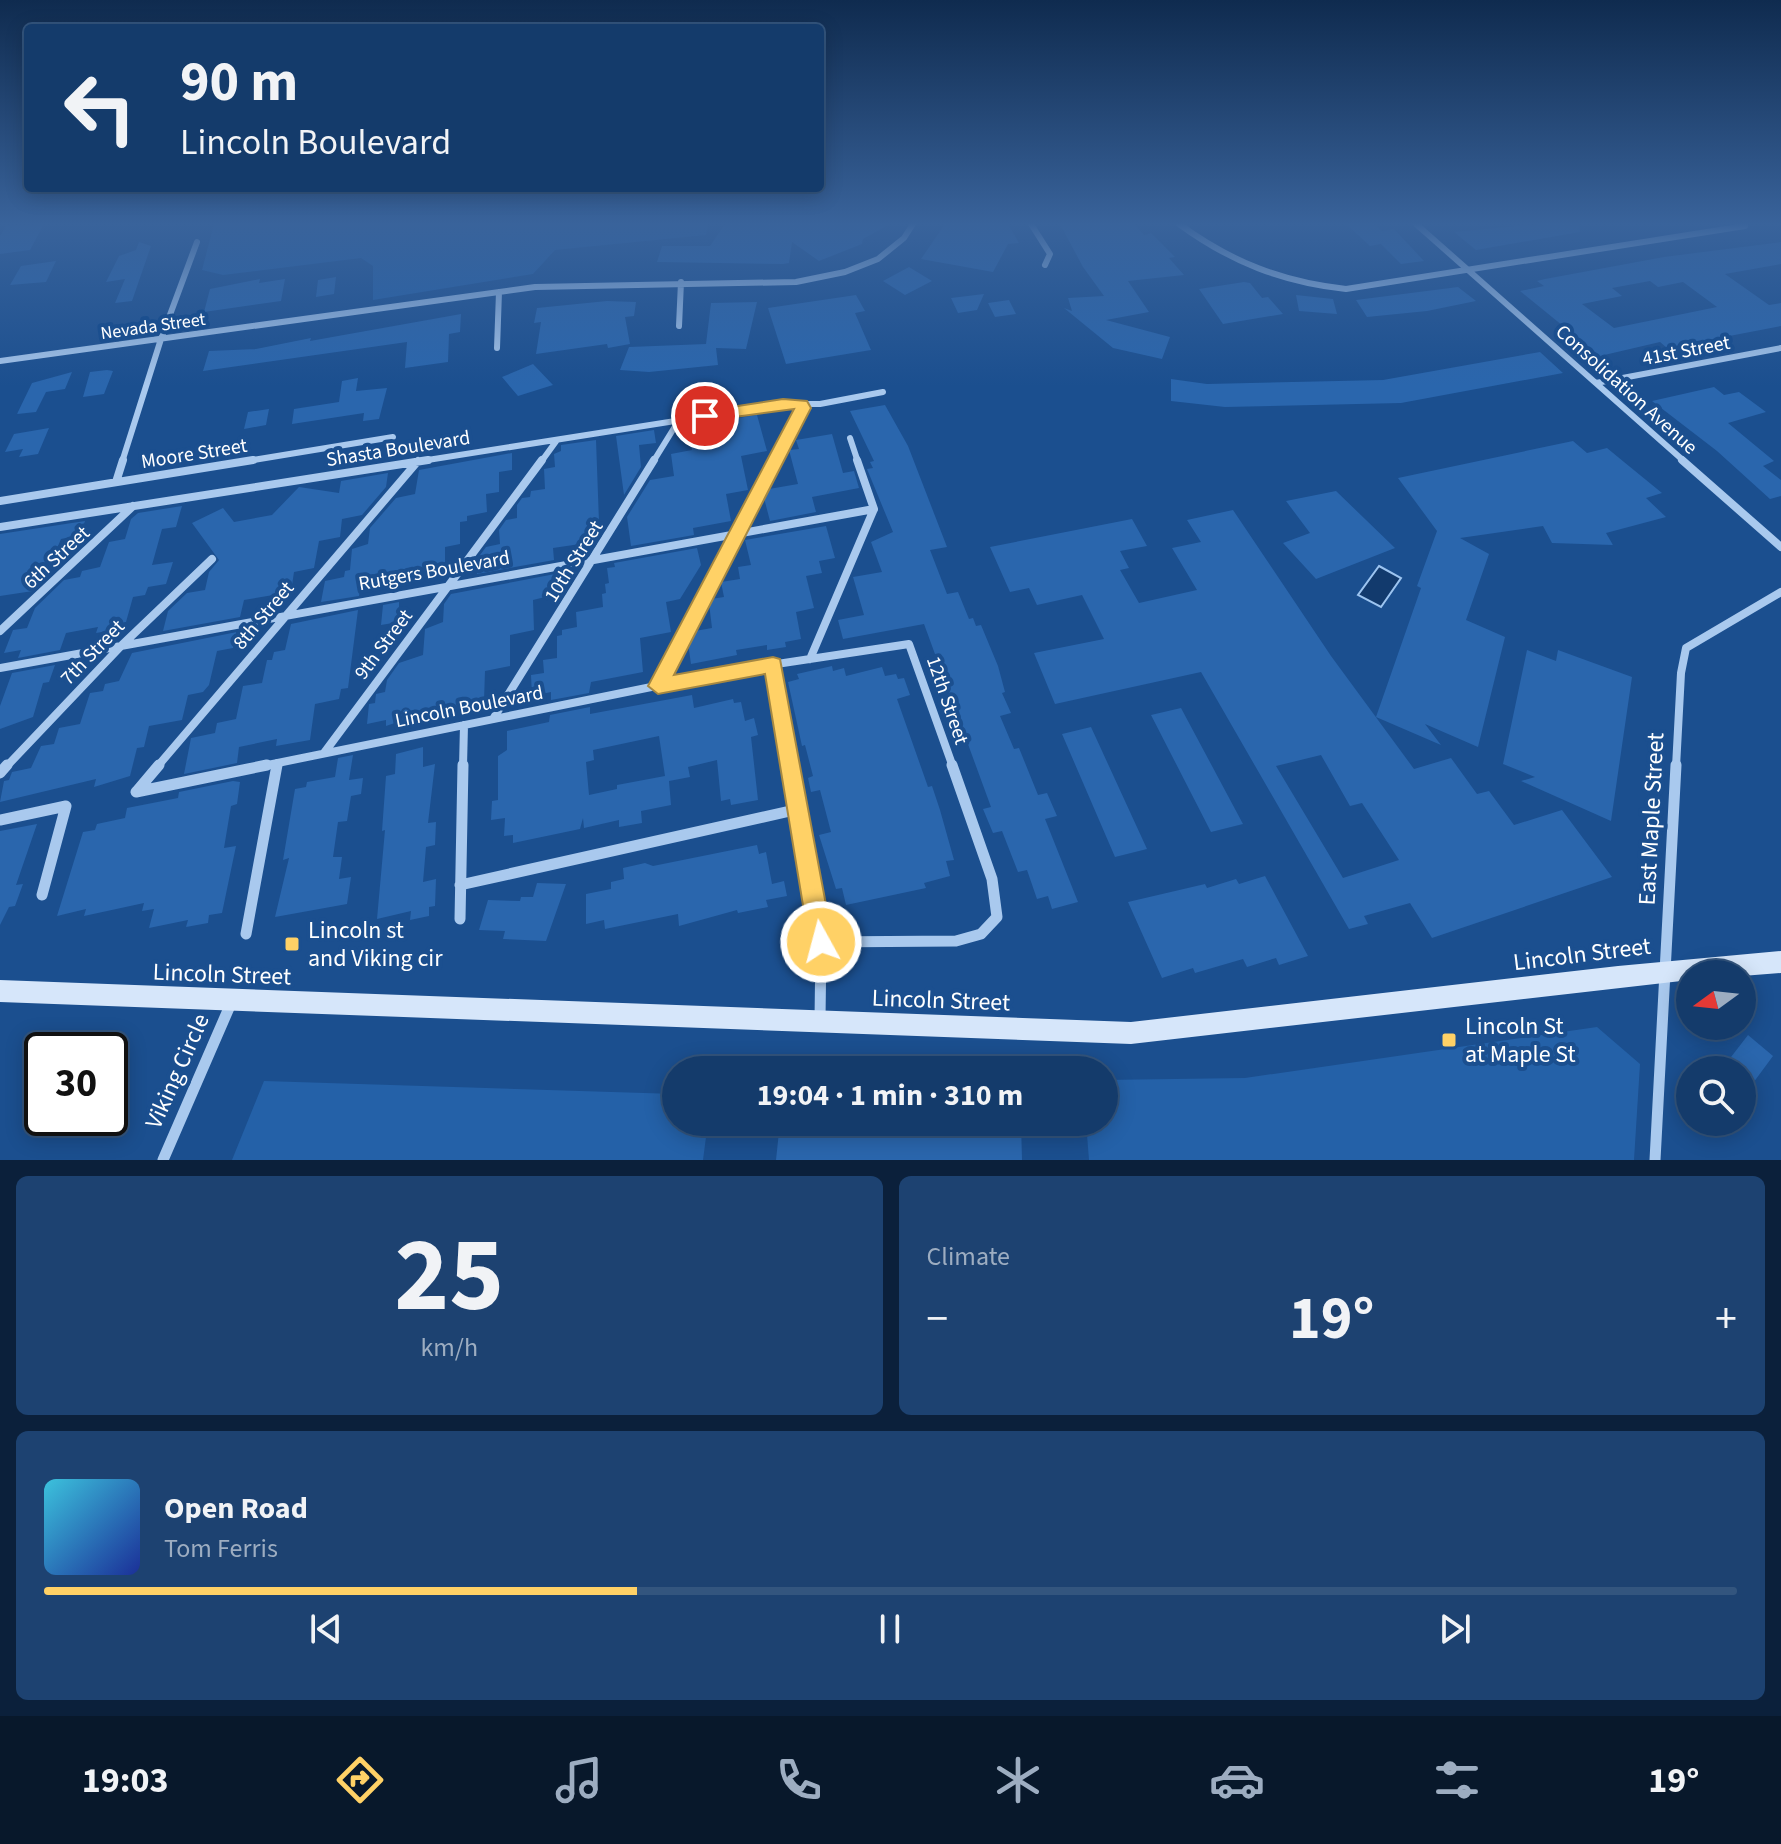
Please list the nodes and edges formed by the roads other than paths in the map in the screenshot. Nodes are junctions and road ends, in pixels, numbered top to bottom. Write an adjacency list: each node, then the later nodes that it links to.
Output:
1 (184, 278): 9 (street)
2 (818, 278): 6 (street, Nevada Street)
3 (1278, 278): 4 (street)
4 (1427, 278)
5 (1478, 278): 13 (street, Consolidation Avenue)
6 (681, 282): 7 (street, Nevada Street); 8 (street)
7 (499, 292): 9 (street, Nevada Street); 10 (street)
8 (679, 326)
9 (161, 339): 12 (street, Nevada Street); 21 (street)
10 (497, 348)
11 (1781, 348): 13 (street, 41st Street)
12 (0, 361)
13 (1596, 383): 27 (street, Consolidation Avenue)
14 (883, 392): 15 (street, Shasta Boulevard)
15 (801, 404): 16 (street, Shasta Boulevard); 26 (street)
16 (679, 420): 19 (street, Shasta Boulevard); 29 (street, 10th Street)
17 (393, 437): 21 (street, Moore Street)
18 (850, 438): 24 (street)
19 (557, 440): 20 (street, Shasta Boulevard); 30 (street, 9th Street)
20 (418, 461): 23 (street, Shasta Boulevard); 32 (street, 8th Street)
21 (116, 482): 22 (street, Moore Street)
22 (0, 501)
23 (133, 506): 25 (street, Shasta Boulevard); 33 (street, 6th Street)
24 (874, 509): 26 (street, Rutgers Boulevard); 35 (street)
25 (0, 527)
26 (737, 533): 29 (street, Rutgers Boulevard); 38 (street)
27 (1781, 547)
28 (212, 559): 34 (street, 7th Street)
29 (593, 560): 30 (street, Rutgers Boulevard); 39 (street, 10th Street)
30 (448, 586): 32 (street, Rutgers Boulevard); 41 (street, 9th Street)
31 (1781, 592): 53 (street, East Maple Street)
32 (287, 615): 34 (street, Rutgers Boulevard); 44 (street, 8th Street)
33 (0, 631)
34 (122, 645): 37 (street, Rutgers Boulevard); 43 (street, 7th Street)
35 (810, 659): 36 (street, Lincoln Boulevard); 51 (street, 12th Street)
36 (773, 665): 38 (street, Lincoln Boulevard); 45 (street)
37 (0, 668)
38 (658, 686): 39 (street, Lincoln Boulevard)
39 (493, 719): 40 (street, Lincoln Boulevard)
40 (464, 725): 41 (street, Lincoln Boulevard); 47 (street)
41 (324, 754): 42 (street, Lincoln Boulevard)
42 (277, 763): 44 (street, Lincoln Boulevard); 50 (street)
43 (0, 773)
44 (136, 792)
45 (799, 809): 47 (street); 51 (street)
46 (0, 820): 48 (street)
47 (460, 885): 49 (street)
48 (42, 895)
49 (460, 919)
50 (246, 934)
51 (821, 942): 56 (street)
52 (1781, 962): 53 (street, Lincoln Street)
53 (1664, 970): 56 (street, Lincoln Street); 58 (street, East Maple Street)
54 (0, 991): 55 (street, Lincoln Street)
55 (232, 1000): 56 (street, Lincoln Street); 57 (street, Viking Circle)
56 (820, 1022)
57 (163, 1160)
58 (1655, 1160)

